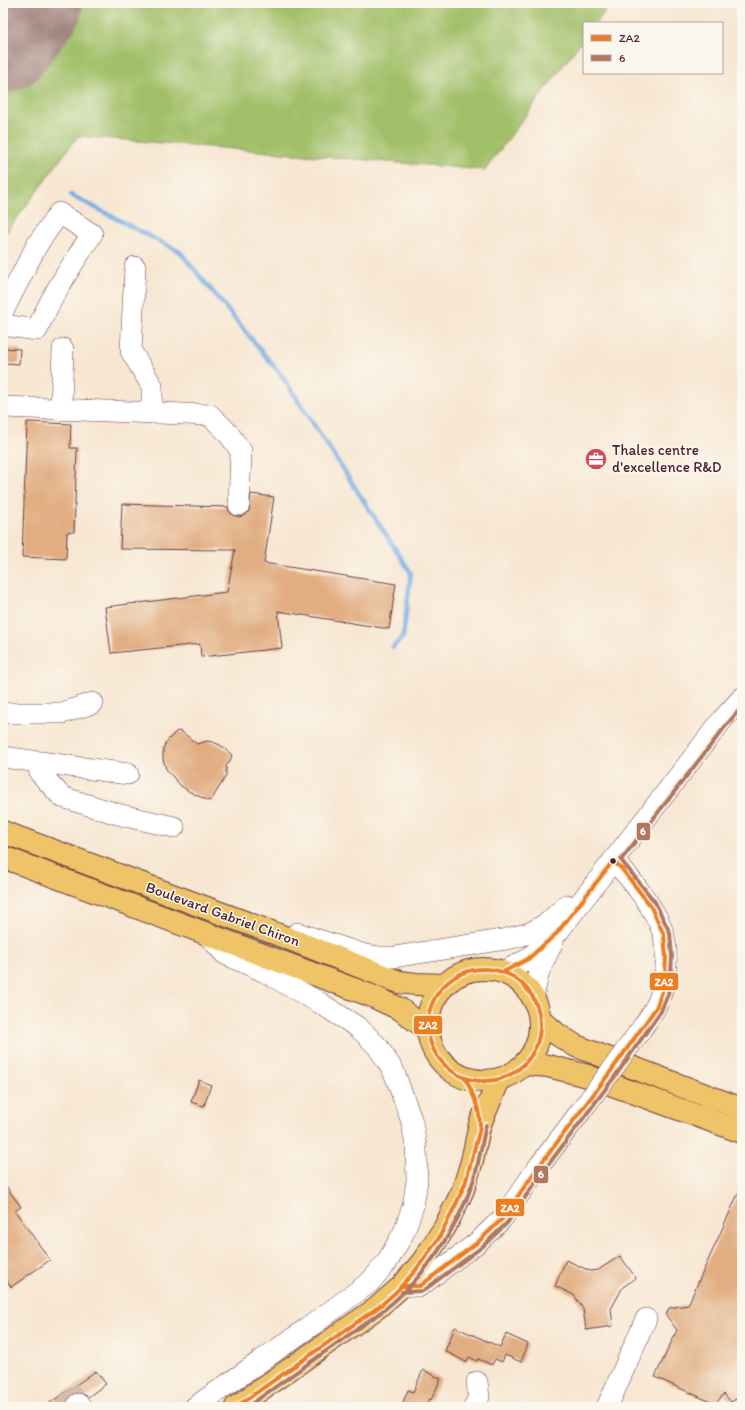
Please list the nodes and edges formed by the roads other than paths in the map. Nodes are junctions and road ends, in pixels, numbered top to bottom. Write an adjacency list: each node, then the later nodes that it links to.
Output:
1 (135, 267): 7 (street)
2 (3, 311): 3 (street)
3 (3, 325)
4 (63, 348): 6 (street)
5 (3, 407): 6 (street)
6 (62, 410): 7 (street)
7 (152, 413): 8 (street)
8 (239, 505)
9 (742, 698): 18 (street)
10 (94, 703): 11 (street)
11 (9, 713)
12 (3, 757): 13 (street)
13 (38, 762): 14 (street); 15 (street)
14 (128, 774)
15 (174, 827)
16 (3, 832): 20 (main road, Boulevard Gabriel Chiron)
17 (3, 857): 22 (main road, Boulevard Gabriel Chiron)
18 (613, 861): 19 (street); 34 (street, bridge)
19 (587, 894): 20 (street); 21 (street)
20 (274, 933): 24 (main road, Boulevard Gabriel Chiron)
21 (557, 933): 23 (street); 25 (street)
22 (206, 934): 27 (main road, Boulevard Gabriel Chiron); 37 (street)
23 (503, 972): 24 (main road); 25 (main road)
24 (445, 985): 27 (main road)
25 (533, 998): 26 (main road)
26 (540, 1019): 28 (main road); 31 (main road)
27 (428, 1030): 29 (main road)
28 (526, 1064): 30 (main road); 33 (main road)
29 (466, 1078): 30 (main road); 32 (main road)
30 (499, 1080): 32 (main road)
31 (742, 1109)
32 (480, 1124): 34 (main road)
33 (742, 1132)
34 (402, 1286): 38 (main road)
35 (646, 1319): 40 (street)
36 (477, 1382): 39 (street)
37 (195, 1407)
38 (236, 1407)
39 (474, 1407)
40 (607, 1407)

